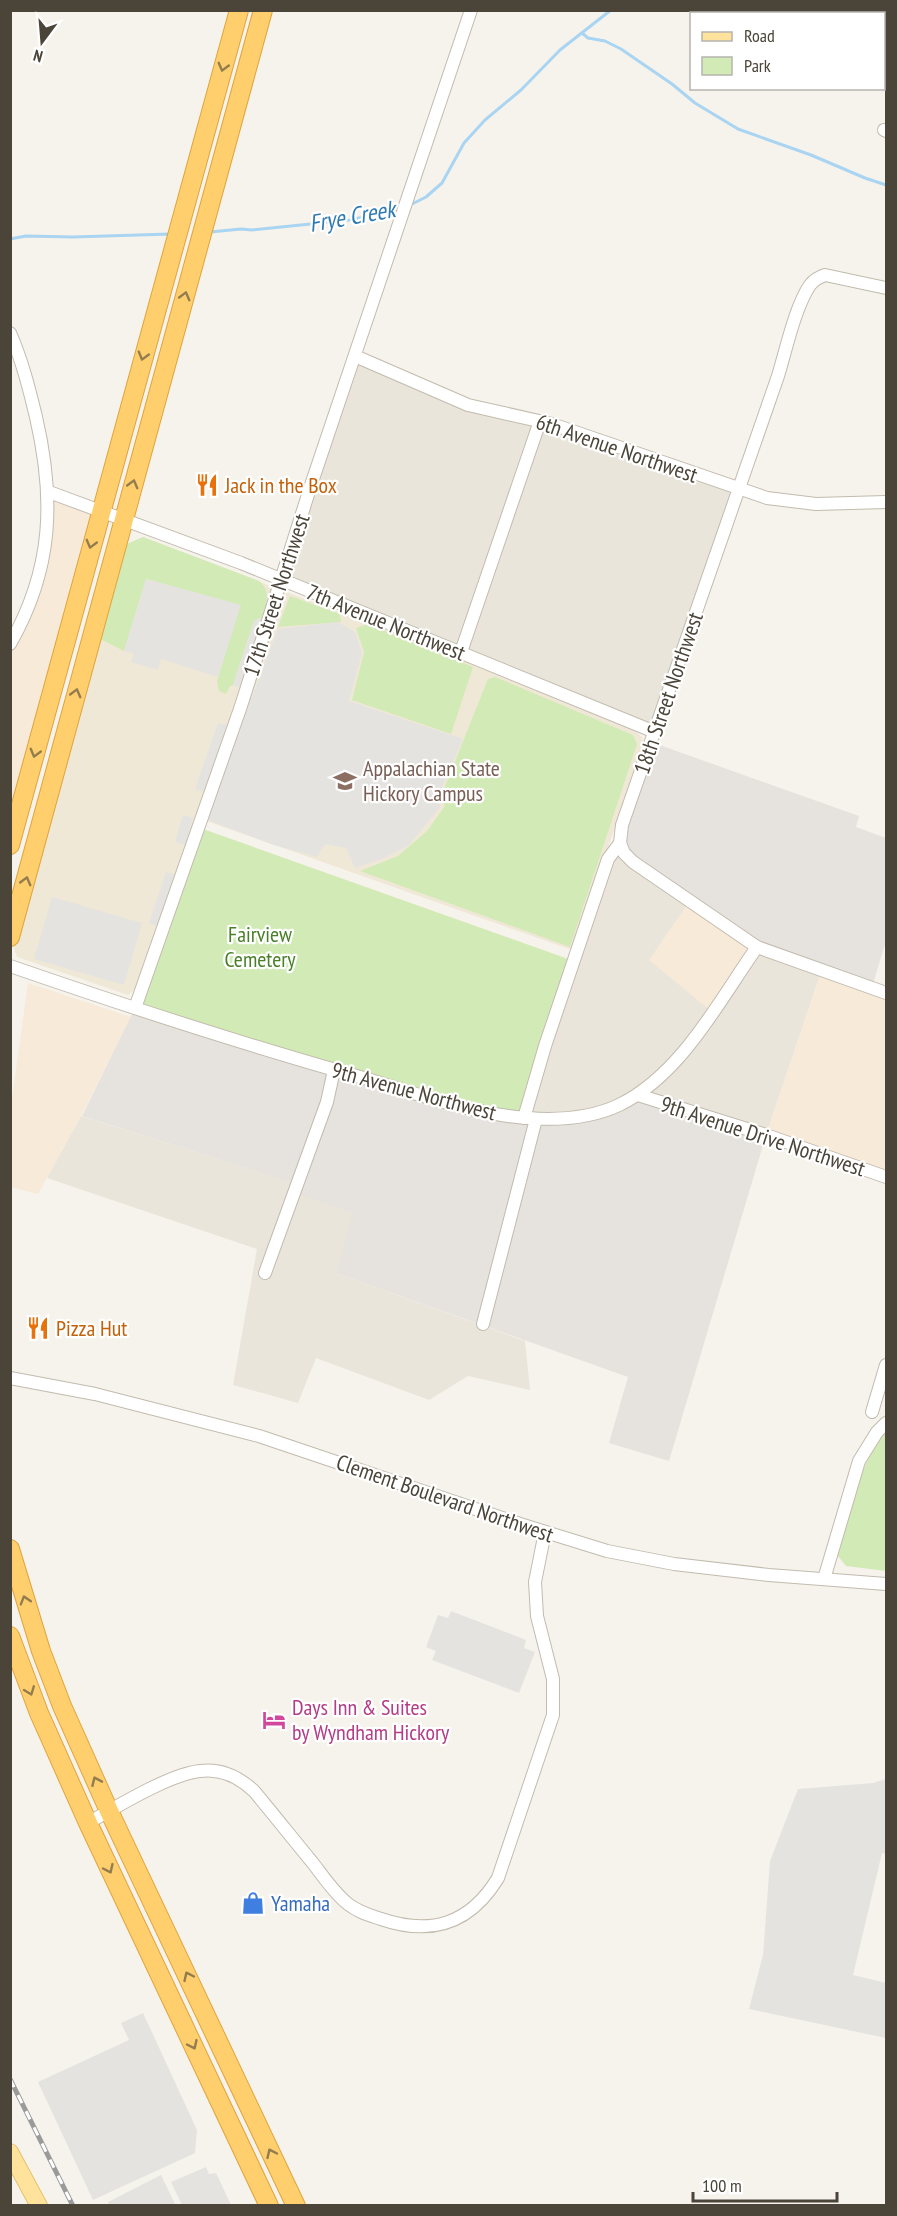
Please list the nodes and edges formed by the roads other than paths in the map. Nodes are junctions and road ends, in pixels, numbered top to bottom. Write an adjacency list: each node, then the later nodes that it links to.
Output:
1 (239, 10): 11 (highway, one-way to 11)
2 (264, 10): 12 (highway, one-way to 2)
3 (471, 10): 6 (street, 17th Street Northwest)
4 (886, 288): 8 (street, 18th Street Northwest)
5 (10, 333): 9 (street)
6 (355, 356): 7 (street, 6th Avenue Northwest); 13 (street, 17th Street Northwest)
7 (540, 421): 8 (street, 6th Avenue Northwest); 15 (street)
8 (738, 488): 10 (street, 6th Avenue Northwest); 16 (street, 18th Street Northwest)
9 (49, 492): 11 (street, 7th Avenue Northwest); 14 (street)
10 (886, 502)
11 (100, 511): 12 (street, 7th Avenue Northwest); 18 (highway, one-way to 18)
12 (123, 518): 13 (street, 7th Avenue Northwest); 19 (highway, one-way to 12)
13 (281, 580): 15 (street, 7th Avenue Northwest); 23 (street, 17th Street Northwest)
14 (10, 644)
15 (461, 652): 16 (street, 7th Avenue Northwest)
16 (654, 732): 17 (street, 18th Street Northwest)
17 (620, 843): 20 (street); 26 (street, 18th Street Northwest)
18 (10, 845)
19 (10, 938)
20 (757, 947): 22 (street); 25 (street, 9th Avenue Northwest)
21 (10, 966): 23 (street, 9th Avenue Northwest)
22 (886, 993)
23 (135, 1008): 24 (street, 9th Avenue Northwest)
24 (334, 1070): 26 (street, 9th Avenue Northwest); 28 (street)
25 (638, 1095): 26 (street, 9th Avenue Northwest); 27 (street, 9th Avenue Drive Northwest)
26 (530, 1118): 29 (street, 18th Street Northwest)
27 (886, 1177)
28 (266, 1273)
29 (483, 1324)
30 (886, 1365): 32 (street)
31 (10, 1378): 34 (street, Clement Boulevard Northwest)
32 (872, 1412)
33 (886, 1423): 36 (street)
34 (545, 1532): 36 (street, Clement Boulevard Northwest); 39 (street)
35 (10, 1549): 39 (highway, one-way to 35)
36 (824, 1579): 37 (street, Clement Boulevard Northwest)
37 (886, 1584)
38 (10, 1636): 40 (highway, one-way to 40)
39 (109, 1811): 40 (street); 44 (highway, one-way to 39)
40 (87, 1823): 43 (highway, one-way to 43)
41 (10, 2152): 42 (main road)
42 (39, 2205)
43 (269, 2205)
44 (296, 2205)

